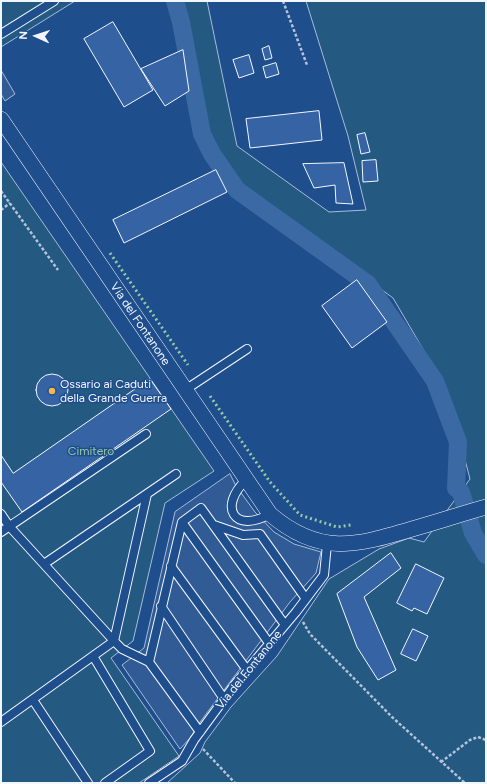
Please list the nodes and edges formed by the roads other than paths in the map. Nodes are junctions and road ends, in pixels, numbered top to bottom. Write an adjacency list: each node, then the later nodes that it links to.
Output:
1 (54, 1): 2 (lane)
2 (1, 34)
3 (1, 118): 5 (street, Via del Fontanone)
4 (247, 350): 5 (lane)
5 (185, 390): 8 (street, Via del Fontanone)
6 (146, 434): 15 (lane)
7 (176, 474): 9 (lane)
8 (246, 480): 12 (street, Via del Fontanone); 12 (lane)
9 (147, 494): 18 (lane); 23 (lane)
10 (486, 507): 17 (street, Via del Fontanone)
11 (1, 514): 15 (lane)
12 (270, 514): 17 (street, Via del Fontanone)
13 (182, 522): 14 (lane); 19 (lane); 24 (lane)
14 (214, 525): 20 (lane); 22 (lane)
15 (9, 526): 16 (lane); 18 (lane)
16 (1, 532)
17 (327, 544): 20 (lane, Via del Fontanone)
18 (44, 564): 23 (lane)
19 (171, 566): 21 (lane); 27 (lane)
20 (306, 599): 22 (lane, Via del Fontanone)
21 (161, 606): 26 (lane); 28 (lane)
22 (285, 625): 24 (lane, Via del Fontanone)
23 (114, 641): 25 (lane); 26 (lane)
24 (269, 644): 27 (lane, Via del Fontanone)
25 (92, 656): 29 (lane); 33 (lane)
26 (149, 662): 31 (lane)
27 (247, 670): 28 (lane, Via del Fontanone)
28 (224, 698): 31 (lane, Via del Fontanone)
29 (33, 700): 30 (lane); 32 (lane)
30 (1, 722)
31 (200, 732): 34 (lane, Via del Fontanone)
32 (88, 783)
33 (105, 783)
34 (149, 783)

